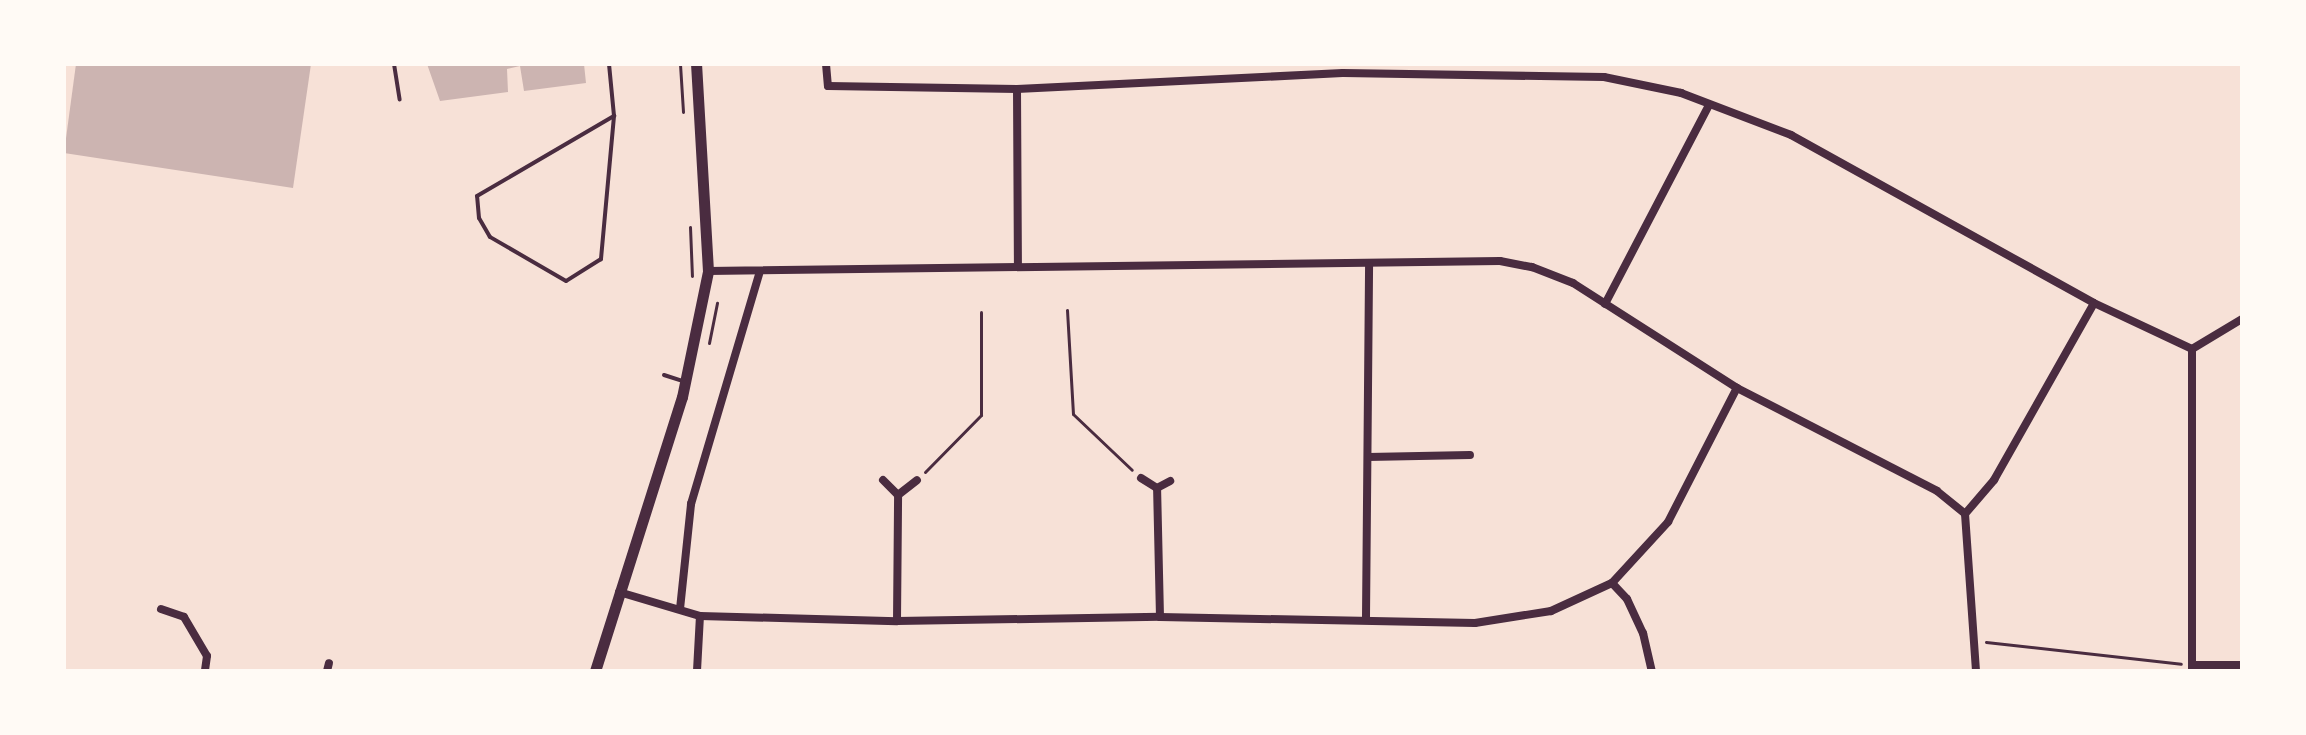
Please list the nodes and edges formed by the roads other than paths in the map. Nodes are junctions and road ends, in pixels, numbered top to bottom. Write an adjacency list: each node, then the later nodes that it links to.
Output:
1 (394, 64): 6 (lane)
2 (609, 64): 8 (lane)
3 (696, 64): 11 (main road)
4 (826, 64): 5 (street)
5 (1017, 89): 7 (street); 9 (street)
6 (400, 100)
7 (1709, 105): 13 (street); 14 (street)
8 (614, 116): 8 (lane)
9 (1018, 265): 10 (street); 12 (street)
10 (1369, 266): 14 (street); 21 (street)
11 (708, 271): 12 (street); 18 (main road)
12 (759, 274): 32 (street)
13 (2094, 303): 16 (street); 28 (street)
14 (1605, 304): 19 (street)
15 (2242, 319): 16 (street)
16 (2192, 349): 38 (street)
17 (664, 375): 18 (lane)
18 (685, 382): 30 (main road)
19 (1737, 388): 28 (street); 29 (street)
20 (1470, 455): 21 (street)
21 (1368, 457): 35 (street)
22 (1141, 478): 26 (street)
23 (883, 480): 27 (street)
24 (917, 480): 27 (street)
25 (1170, 481): 26 (street)
26 (1157, 488): 34 (street)
27 (898, 495): 36 (street)
28 (1965, 514): 43 (street)
29 (1612, 583): 35 (street); 42 (street)
30 (619, 592): 32 (street); 40 (main road)
31 (161, 609): 39 (street)
32 (680, 609): 33 (street)
33 (700, 616): 36 (street); 41 (street)
34 (1160, 617): 35 (street); 36 (street)
35 (1366, 618)
36 (897, 621)
37 (2242, 665): 38 (street)
38 (2192, 668)
39 (205, 671)
40 (595, 671)
41 (697, 671)
42 (1652, 671)
43 (1976, 671)

